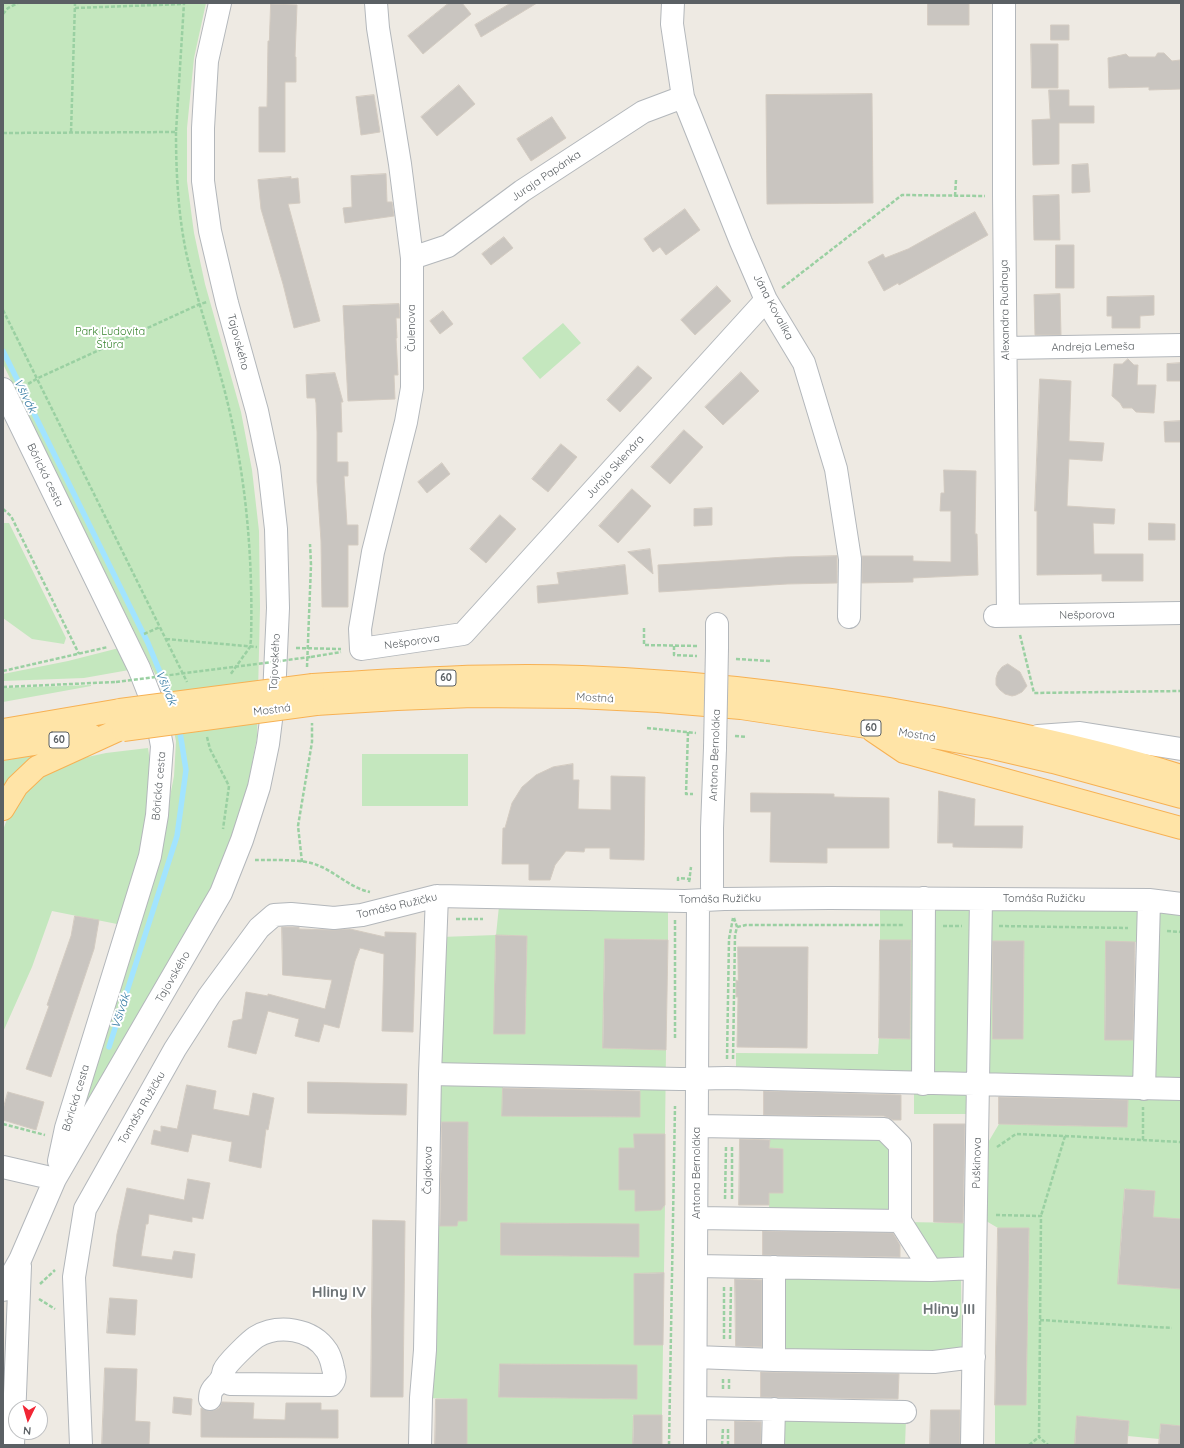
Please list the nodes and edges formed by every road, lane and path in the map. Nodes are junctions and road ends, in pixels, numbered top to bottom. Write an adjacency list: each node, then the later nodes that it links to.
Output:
1 (18, 3): 9 (path)
2 (75, 3): 8 (path)
3 (184, 3): 8 (path); 12 (path)
4 (220, 3): 64 (street, Tajovského)
5 (376, 3): 17 (street, Čulenova)
6 (673, 3): 10 (street, Jána Kovalíka)
7 (1004, 3): 23 (street, Alexandra Rudnaya)
8 (75, 8): 11 (path)
9 (3, 14)
10 (683, 97): 17 (street, Juraja Papánka); 18 (street, Jána Kovalíka)
11 (70, 132): 12 (path); 13 (path)
12 (176, 132): 20 (path)
13 (3, 133)
14 (956, 180): 15 (path)
15 (955, 196): 16 (path); 18 (path)
16 (988, 196)
17 (412, 258): 42 (street, Čulenova)
18 (766, 300): 31 (street, Jána Kovalíka); 36 (street, Juraja Sklenára)
19 (205, 302): 20 (path)
20 (200, 304): 24 (path); 33 (path)
21 (3, 310): 24 (path)
22 (1181, 345): 23 (street, Andreja Lemeša)
23 (1006, 348): 30 (street, Alexandra Rudnaya)
24 (38, 378): 25 (path); 33 (path)
25 (27, 385)
26 (3, 389): 92 (street, Bôrická cesta)
27 (3, 509): 44 (path)
28 (310, 544): 40 (path)
29 (1181, 613): 30 (street, Nešporova)
30 (1001, 616): 47 (path)
31 (849, 617)
32 (716, 624): 43 (street, Antona Bernoláka)
33 (160, 627): 35 (path)
34 (644, 628): 38 (path)
35 (148, 632)
36 (463, 634): 42 (street, Nešporova)
37 (111, 646): 44 (path)
38 (674, 646): 39 (path); 43 (path)
39 (694, 646)
40 (308, 649): 41 (path); 48 (path)
41 (324, 649)
42 (361, 649): 46 (path, bridge)
43 (709, 652): 66 (street, Antona Bernoláka, bridge)
44 (79, 654): 45 (path)
45 (3, 671)
46 (3, 687)
47 (1181, 692)
48 (312, 695): 50 (main road, Mostná / 60, bridge); 51 (main road, Mostná / 60); 54 (main road, Mostná / 60); 65 (path)
49 (3, 716): 50 (main road)
50 (116, 721): 52 (main road, Mostná / 60); 56 (main road, Mostná / 60); 61 (main road)
51 (867, 727): 60 (main road, Mostná / 60); 62 (main road)
52 (3, 730)
53 (688, 732): 59 (path)
54 (1030, 736): 57 (street); 58 (main road, Mostná / 60)
55 (207, 737): 63 (path)
56 (3, 749)
57 (1181, 749)
58 (1181, 776)
59 (686, 782)
60 (1181, 797)
61 (3, 809)
62 (1181, 828)
63 (222, 832)
64 (237, 854): 65 (path); 92 (street, Tajovského)
65 (302, 862): 67 (path)
66 (712, 891): 69 (street, Tomáša Ružičku); 71 (street, Tomáša Ružičku); 71 (path); 76 (street, Antona Bernoláka); 78 (path)
67 (377, 892)
68 (437, 896): 71 (street, Tomáša Ružičku); 75 (street, Čajakova); 107 (street, Tomáša Ružičku)
69 (924, 898): 70 (street, Tomáša Ružičku); 79 (street)
70 (980, 899): 72 (street, Tomáša Ružičku); 80 (street, Puškinova)
71 (675, 900): 74 (path)
72 (1149, 900): 73 (street, Tomáša Ružičku); 81 (street)
73 (1181, 904)
74 (675, 1041)
75 (430, 1074): 77 (street); 122 (street, Čajakova)
76 (698, 1078): 77 (street); 78 (street); 84 (street, Antona Bernoláka)
77 (676, 1079): 123 (path)
78 (733, 1079): 79 (street)
79 (923, 1084): 80 (street)
80 (978, 1085): 81 (street); 90 (street, Puškinova)
81 (1144, 1089): 82 (street); 88 (path)
82 (1181, 1089)
83 (3, 1124): 86 (path)
84 (697, 1126): 85 (street); 95 (street, Antona Bernoláka)
85 (732, 1126): 96 (path); 97 (street)
86 (48, 1136)
87 (1065, 1136): 88 (path); 90 (path); 94 (path)
88 (1142, 1140): 89 (path)
89 (1181, 1142)
90 (977, 1161): 93 (street, Puškinova)
91 (3, 1167): 92 (street)
92 (55, 1180): 98 (street, Tajovského)
93 (976, 1215): 94 (path); 102 (street, Puškinova)
94 (1041, 1216): 106 (path)
95 (697, 1218): 96 (street); 99 (street, Antona Bernoláka)
96 (732, 1219): 97 (street)
97 (900, 1221): 103 (street)
98 (20, 1260): 104 (street, Tajovského); 120 (street)
99 (696, 1266): 100 (street); 109 (street, Antona Bernoláka)
100 (731, 1266): 101 (street); 111 (path)
101 (774, 1266): 103 (street); 112 (street)
102 (975, 1268): 103 (street); 110 (street, Puškinova)
103 (931, 1270)
104 (3, 1290)
105 (36, 1298): 107 (path)
106 (1040, 1320): 108 (path); 119 (path)
107 (76, 1322): 121 (street, Tomáša Ružičku)
108 (1172, 1328)
109 (696, 1357): 111 (street); 115 (street, Antona Bernoláka)
110 (974, 1357): 112 (street); 127 (street, Puškinova)
111 (730, 1358): 112 (street); 116 (path)
112 (774, 1360)
113 (221, 1380): 113 (street); 114 (street)
114 (210, 1399)
115 (696, 1408): 116 (street); 124 (street, Antona Bernoláka)
116 (729, 1408): 117 (street); 125 (path)
117 (774, 1409): 118 (street); 126 (street)
118 (905, 1412)
119 (1039, 1437): 128 (path); 129 (path)
120 (12, 1445)
121 (81, 1445)
122 (420, 1445)
123 (669, 1445)
124 (696, 1445)
125 (728, 1445)
126 (773, 1445)
127 (972, 1445)
128 (1029, 1445)
129 (1048, 1445)

